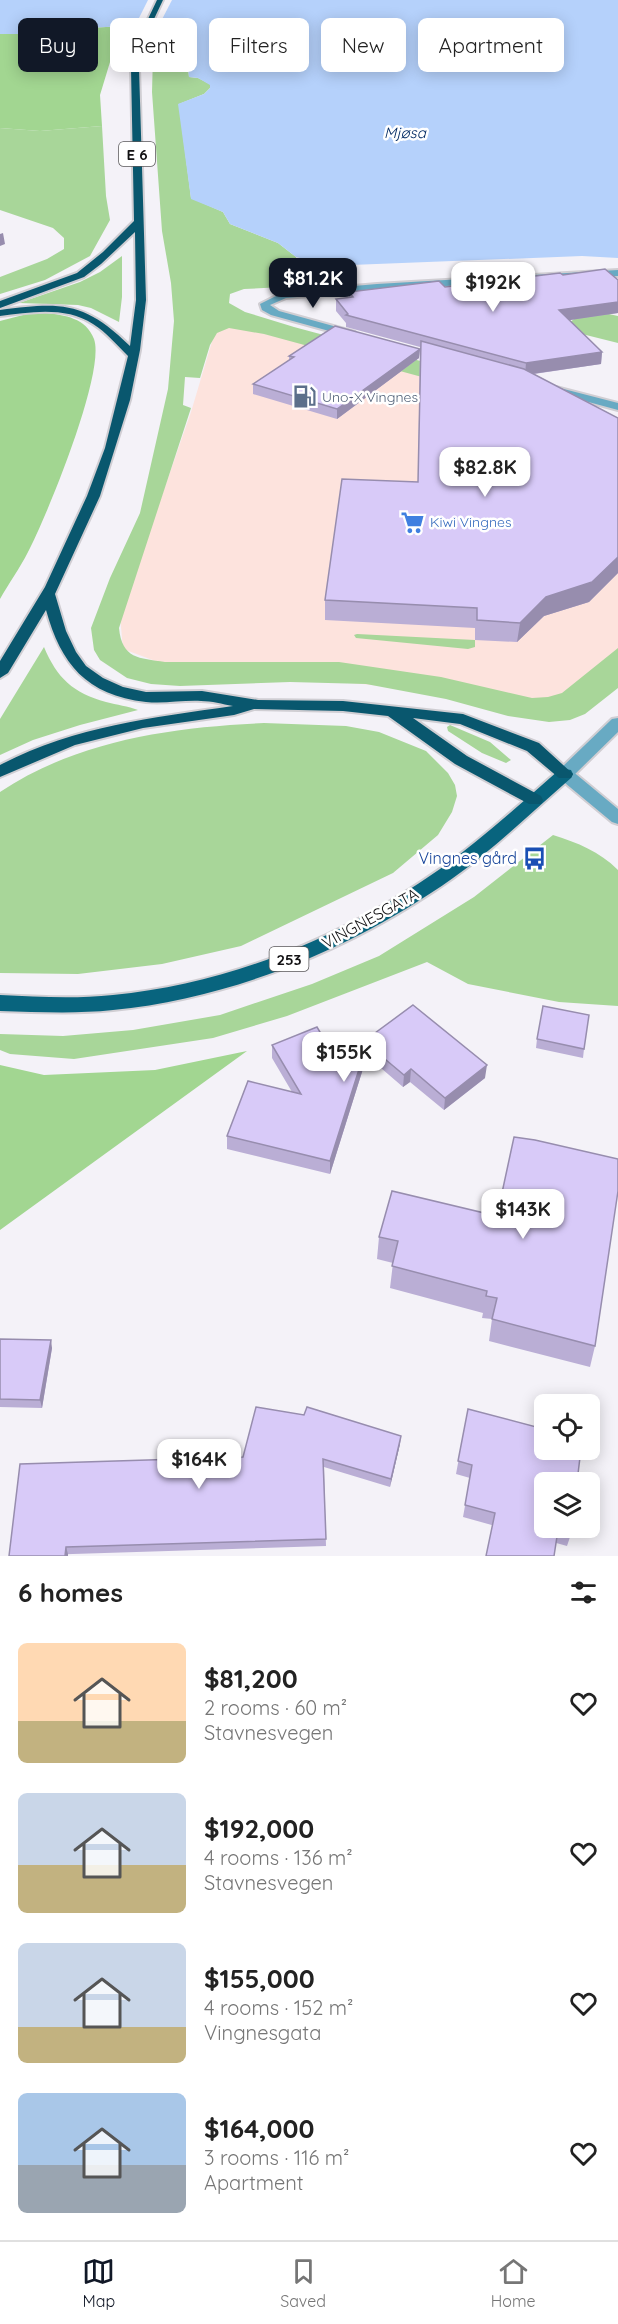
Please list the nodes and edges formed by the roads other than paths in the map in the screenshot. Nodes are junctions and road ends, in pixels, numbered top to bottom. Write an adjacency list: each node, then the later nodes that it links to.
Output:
1 (160, 0): 2 (highway, E 6)
2 (138, 224): 4 (highway); 7 (highway, E 6)
3 (618, 273): 6 (street)
4 (0, 306)
5 (0, 314): 7 (highway)
6 (367, 339)
7 (133, 356): 10 (highway, E 6)
8 (543, 387): 9 (street)
9 (618, 407)
10 (48, 594): 11 (highway, E 6); 12 (highway)
11 (0, 673)
12 (258, 705): 13 (highway); 15 (highway)
13 (392, 712): 16 (highway); 17 (highway)
14 (618, 723): 16 (street, VINGNESGATA)
15 (0, 772)
16 (565, 774): 17 (main road, VINGNESGATA / 253); 18 (street)
17 (535, 800): 19 (main road, VINGNESGATA / 253)
18 (618, 818)
19 (0, 1003)

